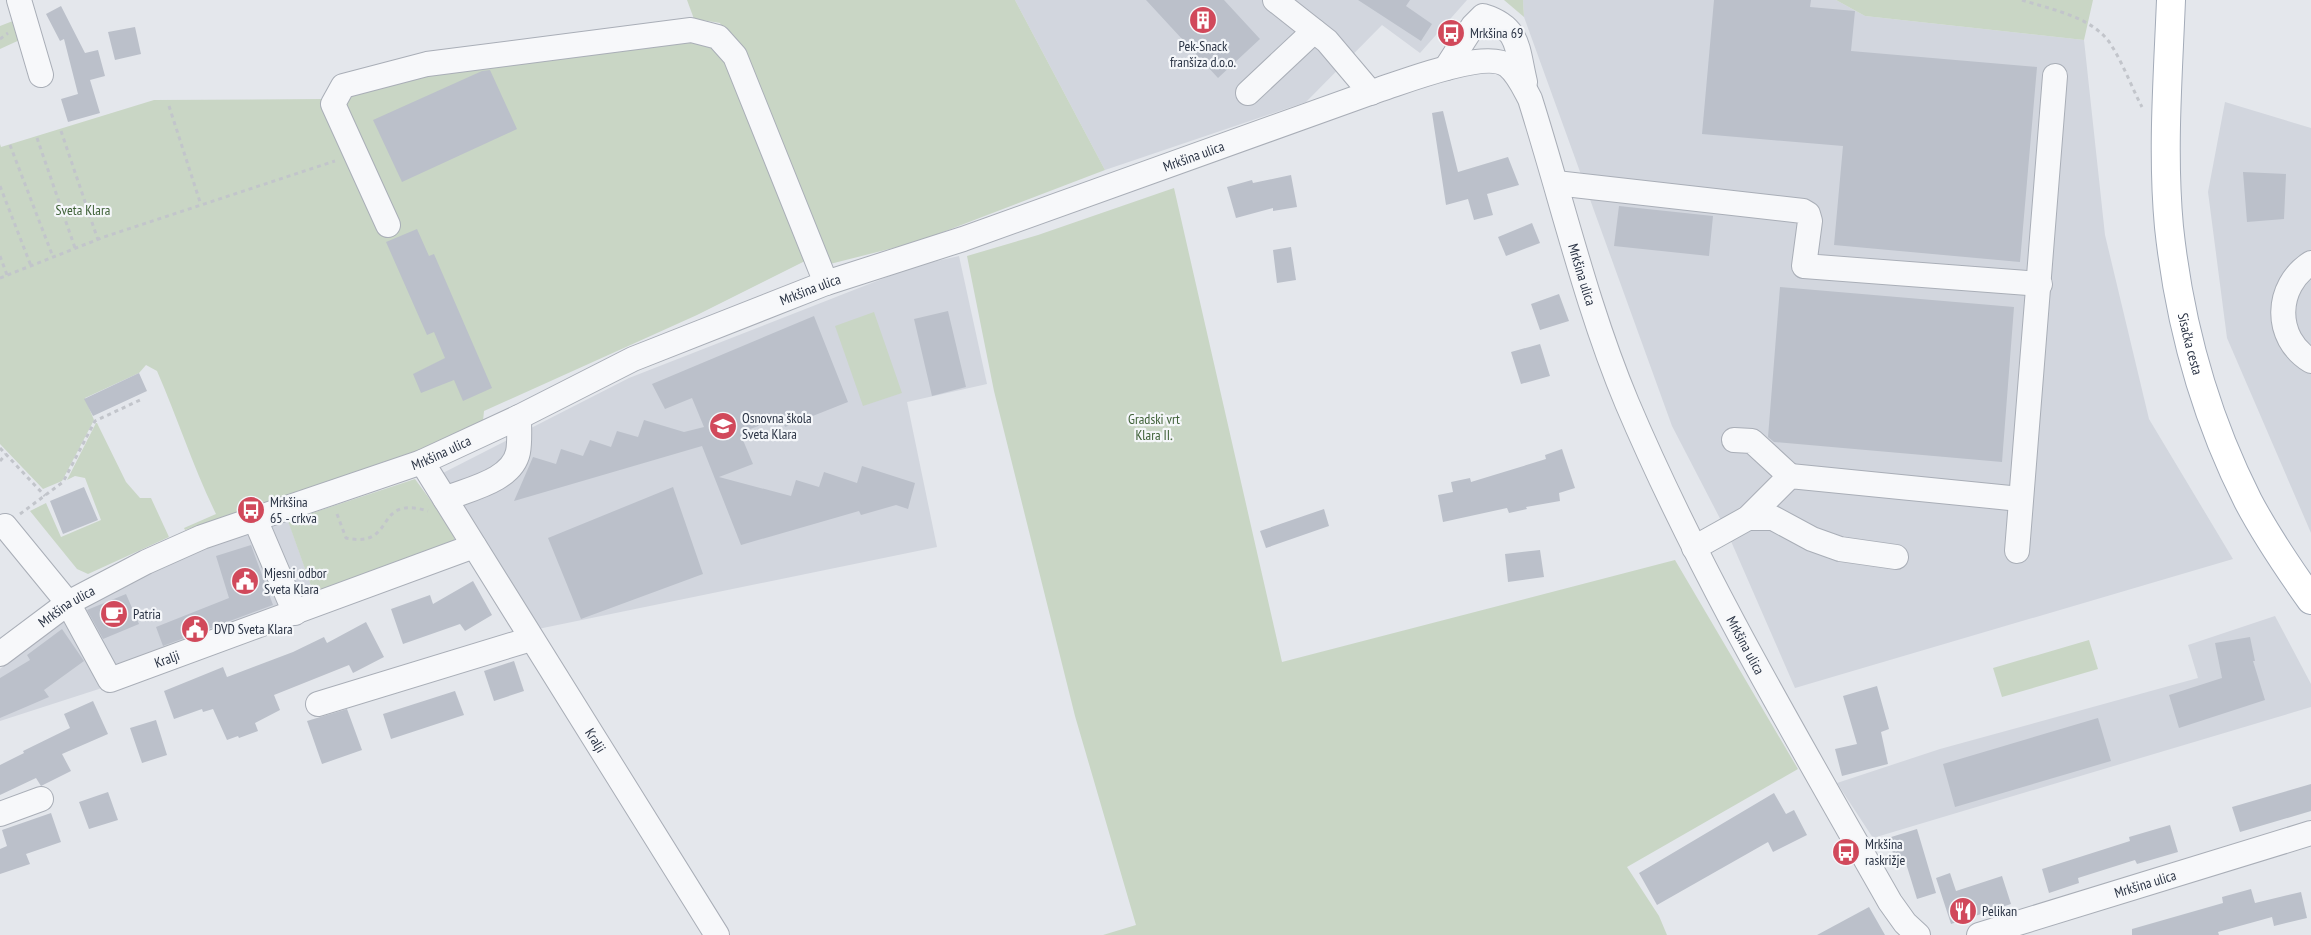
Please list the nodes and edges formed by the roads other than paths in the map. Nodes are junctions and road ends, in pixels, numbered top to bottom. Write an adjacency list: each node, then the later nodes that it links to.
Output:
1 (19, 0): 6 (street)
2 (1275, 0): 4 (street)
3 (2171, 0): 30 (main road, Sisačka cesta)
4 (1314, 31): 8 (street); 9 (street)
5 (1446, 68): 9 (street, Mrkšina ulica); 10 (street, Mrkšina ulica); 10 (street)
6 (41, 75)
7 (2055, 76): 15 (street)
8 (1248, 93)
9 (1371, 93): 14 (street, Mrkšina ulica)
10 (1530, 99): 11 (street, Mrkšina ulica)
11 (1556, 183): 15 (street); 27 (street, Mrkšina ulica)
12 (388, 225): 14 (street)
13 (2311, 263): 16 (street)
14 (826, 283): 17 (street, Mrkšina ulica)
15 (2040, 284): 21 (street)
16 (2311, 361)
17 (519, 417): 19 (street, Mrkšina ulica); 22 (street)
18 (1734, 440): 20 (street)
19 (422, 462): 22 (street, Kralji); 24 (street, Mrkšina ulica)
20 (1790, 476): 21 (street); 23 (street)
21 (2020, 499): 28 (street)
22 (448, 503): 26 (street, Kralji)
23 (1748, 518): 27 (street); 29 (street)
24 (254, 519): 31 (street, Mrkšina ulica); 32 (street)
25 (5, 526): 31 (street)
26 (474, 546): 32 (street, Kralji); 33 (street, Kralji)
27 (1694, 548): 40 (street, Mrkšina ulica)
28 (2017, 551)
29 (1896, 557)
30 (2311, 600)
31 (68, 603): 32 (street, Kralji); 34 (street, Mrkšina ulica)
32 (295, 613)
33 (531, 639): 35 (street); 39 (street, Kralji)
34 (0, 654)
35 (318, 704)
36 (41, 799): 37 (street)
37 (0, 814)
38 (2311, 833): 41 (street, Mrkšina ulica)
39 (717, 935)
40 (1918, 935)
41 (1979, 935)

